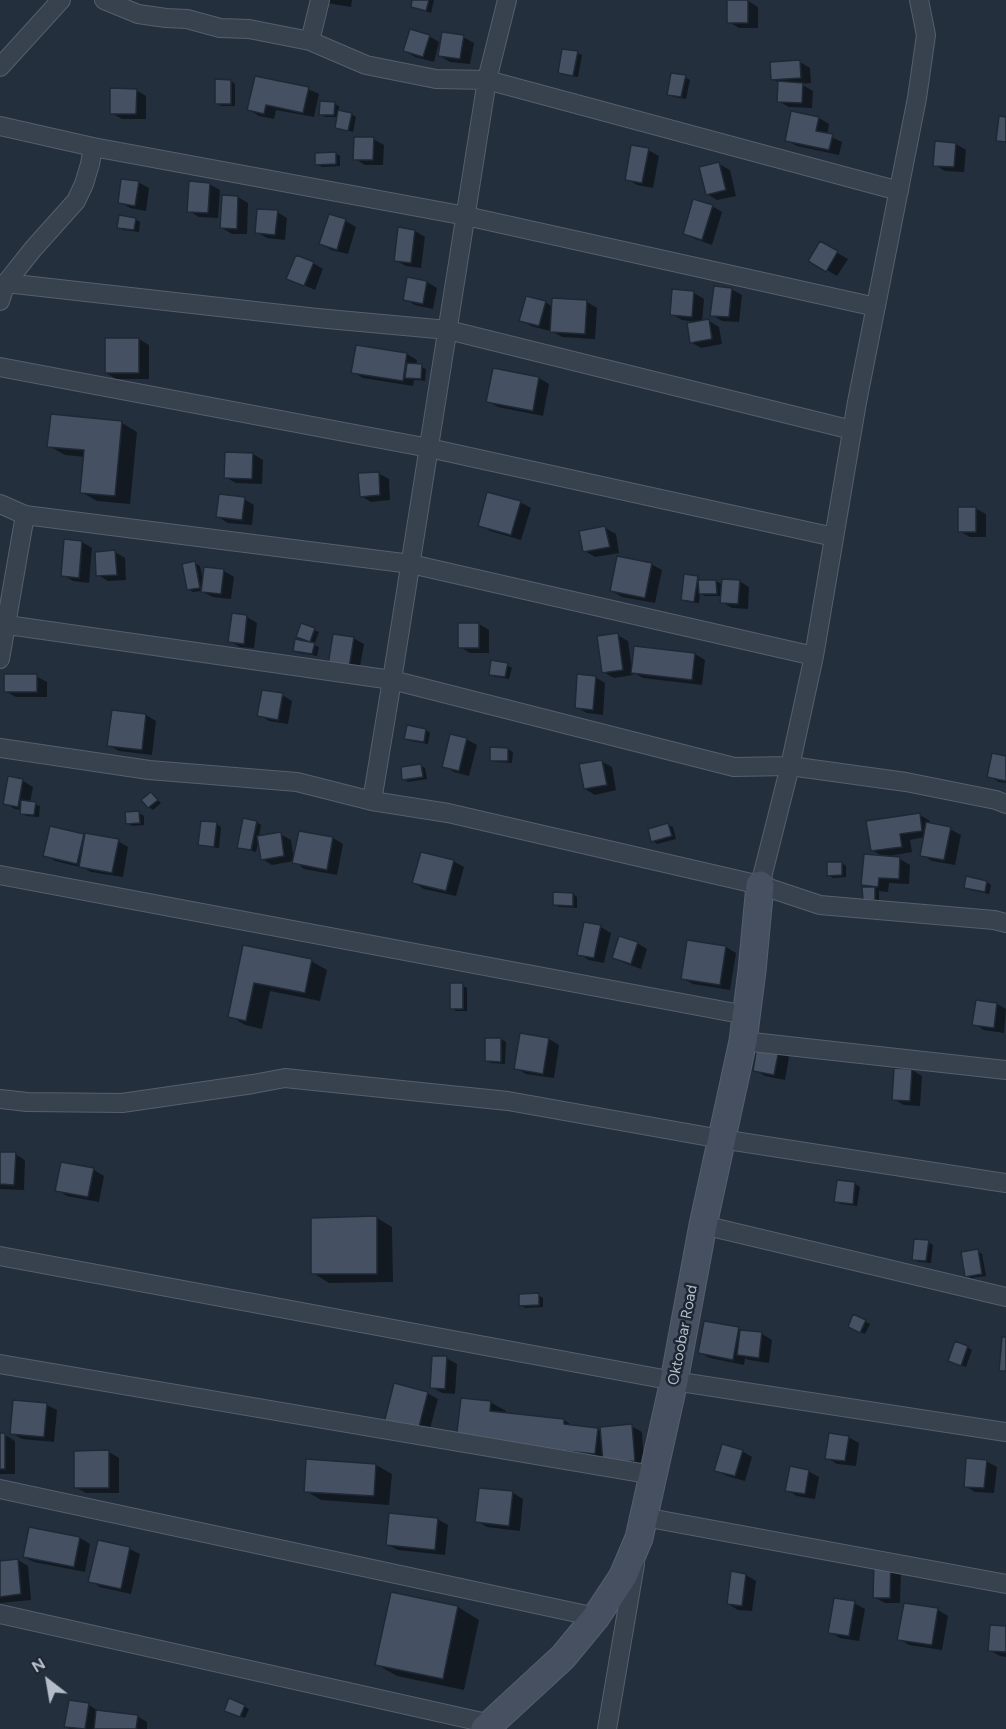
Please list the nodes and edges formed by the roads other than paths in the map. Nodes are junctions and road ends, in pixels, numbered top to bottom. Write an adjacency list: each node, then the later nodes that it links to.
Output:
1 (61, 0): 7 (street)
2 (104, 0): 6 (street)
3 (320, 0): 6 (street)
4 (507, 0): 8 (street)
5 (919, 0): 11 (street)
6 (310, 41): 8 (street)
7 (0, 67)
8 (487, 80): 11 (street); 12 (street)
9 (0, 126): 10 (street)
10 (93, 147): 12 (street); 13 (street)
11 (899, 192): 15 (street)
12 (466, 216): 15 (street); 16 (street)
13 (6, 283): 14 (street); 16 (street)
14 (0, 301)
15 (876, 307): 18 (street)
16 (448, 330): 18 (street); 19 (street)
17 (0, 367): 19 (street)
18 (852, 430): 22 (street)
19 (429, 448): 22 (street); 23 (street)
20 (0, 504): 21 (street)
21 (25, 515): 23 (street); 24 (street)
22 (834, 537): 25 (street)
23 (411, 564): 25 (street); 27 (street)
24 (3, 625): 26 (street); 27 (street)
25 (814, 656): 29 (street)
26 (0, 659)
27 (392, 680): 29 (street); 30 (street)
28 (0, 748): 30 (street)
29 (790, 766): 31 (street); 33 (street)
30 (372, 801): 33 (street)
31 (1006, 804)
32 (0, 875): 35 (street)
33 (760, 885): 34 (street); 35 (street, Oktoobar Road)
34 (1006, 923)
35 (745, 1028): 36 (street); 38 (street, Oktoobar Road)
36 (1006, 1070)
37 (0, 1099): 38 (street)
38 (721, 1139): 39 (street); 40 (street, Oktoobar Road)
39 (1006, 1183)
40 (704, 1225): 42 (street); 44 (street, Oktoobar Road)
41 (0, 1256): 44 (street)
42 (1006, 1298)
43 (0, 1364): 46 (street)
44 (675, 1381): 45 (street); 46 (street, Oktoobar Road)
45 (1006, 1432)
46 (653, 1475): 48 (street, Oktoobar Road)
47 (0, 1489): 51 (street)
48 (642, 1528): 49 (street); 51 (street, Oktoobar Road); 53 (street)
49 (1006, 1584)
50 (0, 1614): 52 (street)
51 (596, 1617): 52 (street, Oktoobar Road)
52 (488, 1726)
53 (607, 1729)

